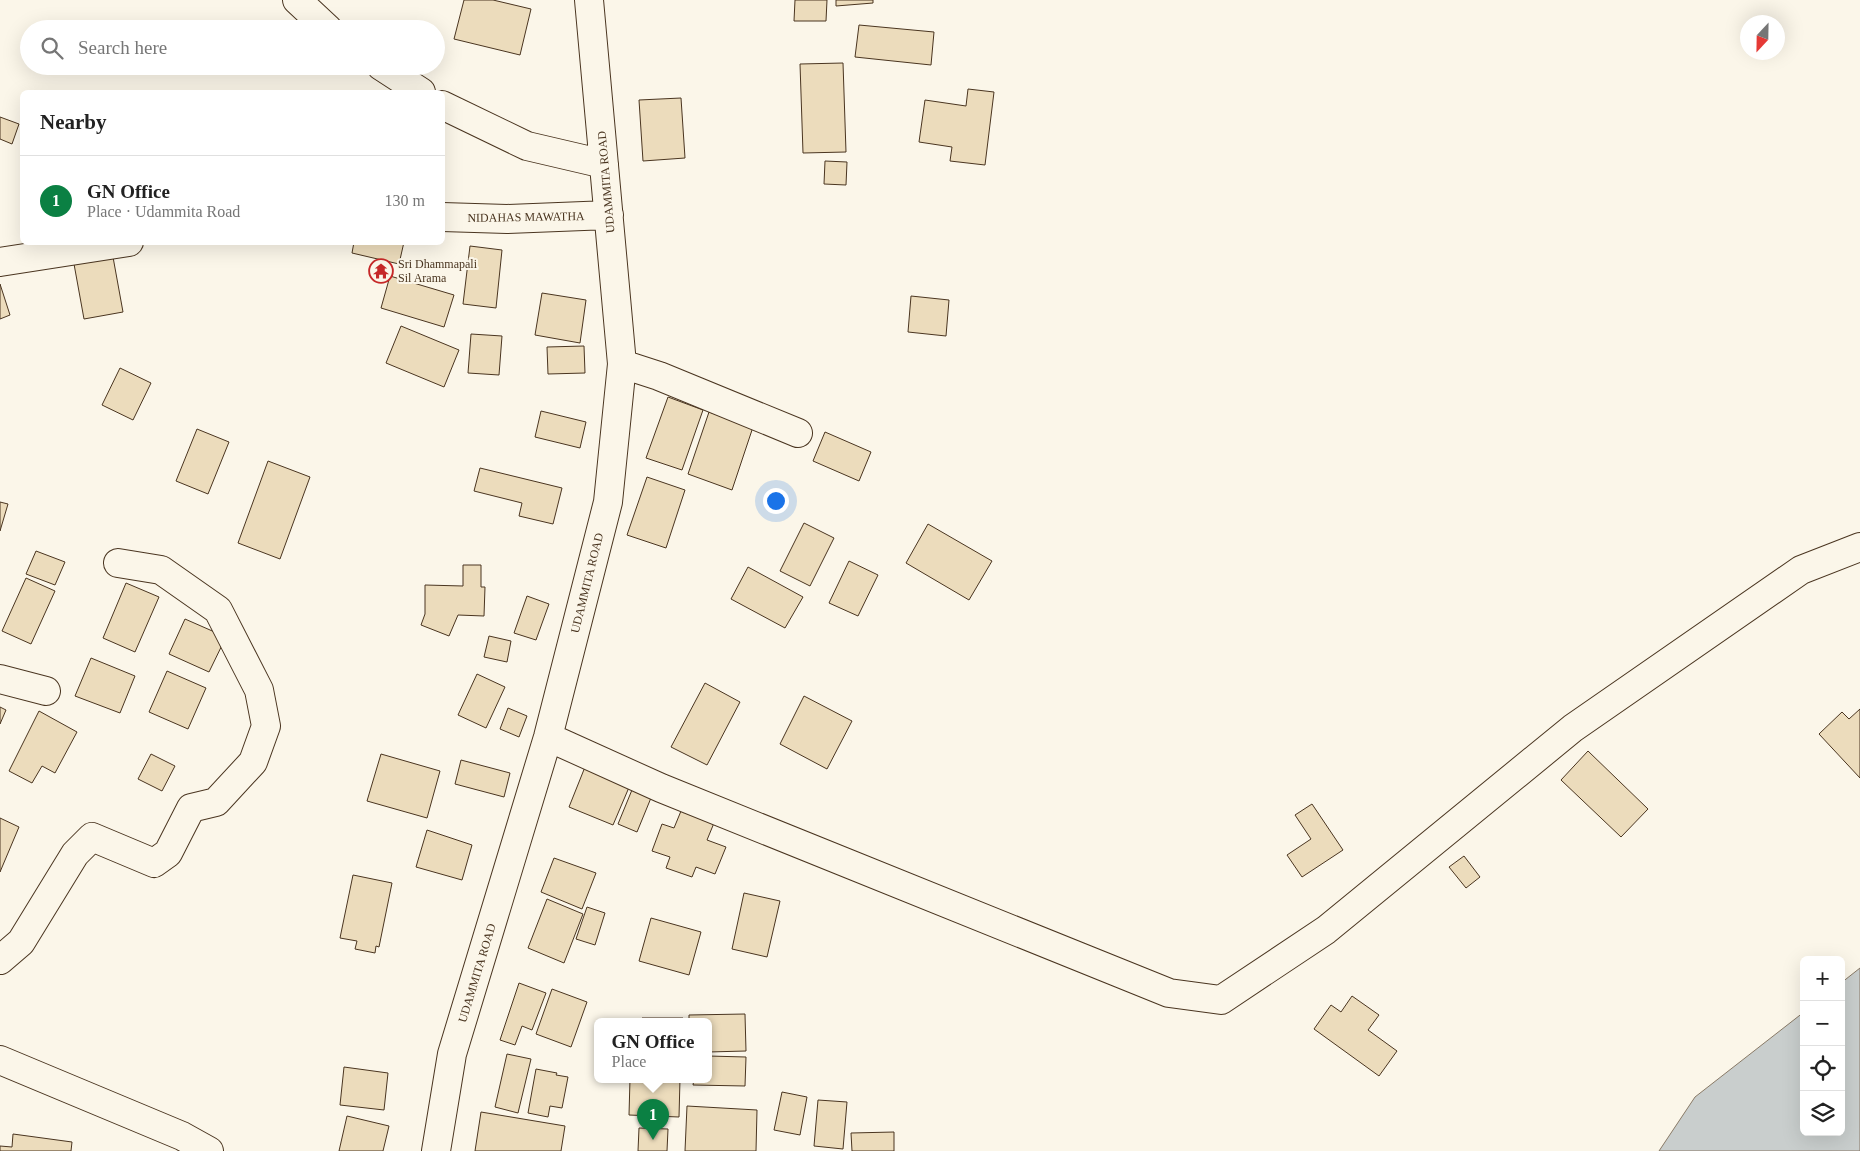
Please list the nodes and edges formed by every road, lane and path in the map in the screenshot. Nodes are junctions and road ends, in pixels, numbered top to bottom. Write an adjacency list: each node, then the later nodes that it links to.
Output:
1 (297, 0): 3 (street)
2 (589, 0): 7 (street, UDAMMITA ROAD)
3 (318, 20)
4 (395, 75): 5 (street)
5 (418, 90)
6 (445, 106): 7 (street)
7 (604, 164): 8 (street, UDAMMITA ROAD)
8 (609, 215): 9 (street, NIDAHAS MAWATHA); 12 (street, UDAMMITA ROAD)
9 (445, 217)
10 (110, 245): 11 (street)
11 (0, 262)
12 (622, 364): 13 (street); 18 (street, UDAMMITA ROAD)
13 (798, 433)
14 (1860, 547): 18 (street)
15 (118, 563): 19 (street)
16 (0, 679): 17 (street)
17 (46, 691)
18 (548, 737): 22 (street, UDAMMITA ROAD)
19 (0, 960)
20 (0, 1060): 21 (street)
21 (209, 1151)
22 (436, 1151)

